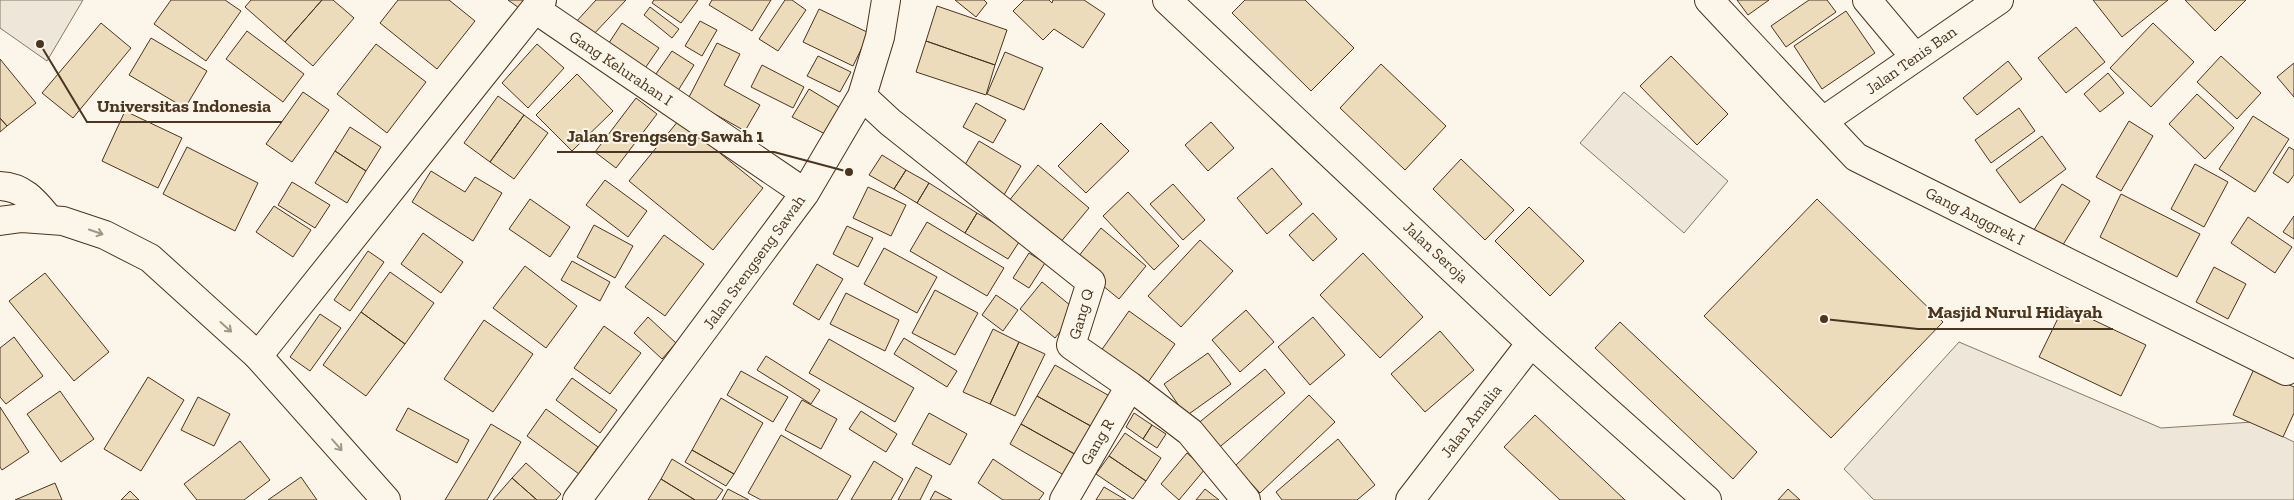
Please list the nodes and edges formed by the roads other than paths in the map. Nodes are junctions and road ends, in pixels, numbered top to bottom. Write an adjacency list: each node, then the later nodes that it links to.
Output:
1 (886, 0): 8 (street, Jalan Srengseng Sawah)
2 (1167, 0): 14 (street, Jalan Seroja)
3 (1709, 0): 9 (street, Gang Anggrek I)
4 (1867, 0): 7 (street)
5 (1999, 0): 7 (street, Jalan Tenis Ban)
6 (539, 5): 11 (street, Gang Kelurahan I); 15 (street)
7 (1914, 56): 9 (street, Jalan Tenis Ban)
8 (862, 96): 11 (street, Jalan Srengseng Sawah); 17 (street, Gang Q)
9 (1823, 121): 16 (street, Gang Anggrek I)
10 (0, 186): 12 (street)
11 (805, 193): 18 (street, Jalan Srengseng Sawah)
12 (50, 219): 13 (street); 15 (street, one-way to 15)
13 (0, 222)
14 (1531, 343): 22 (street, Jalan Amalia); 23 (street, Jalan Seroja)
15 (258, 356): 19 (street, one-way to 19)
16 (2286, 371)
17 (1130, 386): 20 (street, Gang R); 21 (street, Gang Q)
18 (585, 497)
19 (386, 500)
20 (1064, 500)
21 (1246, 500)
22 (1410, 500)
23 (1707, 500)

